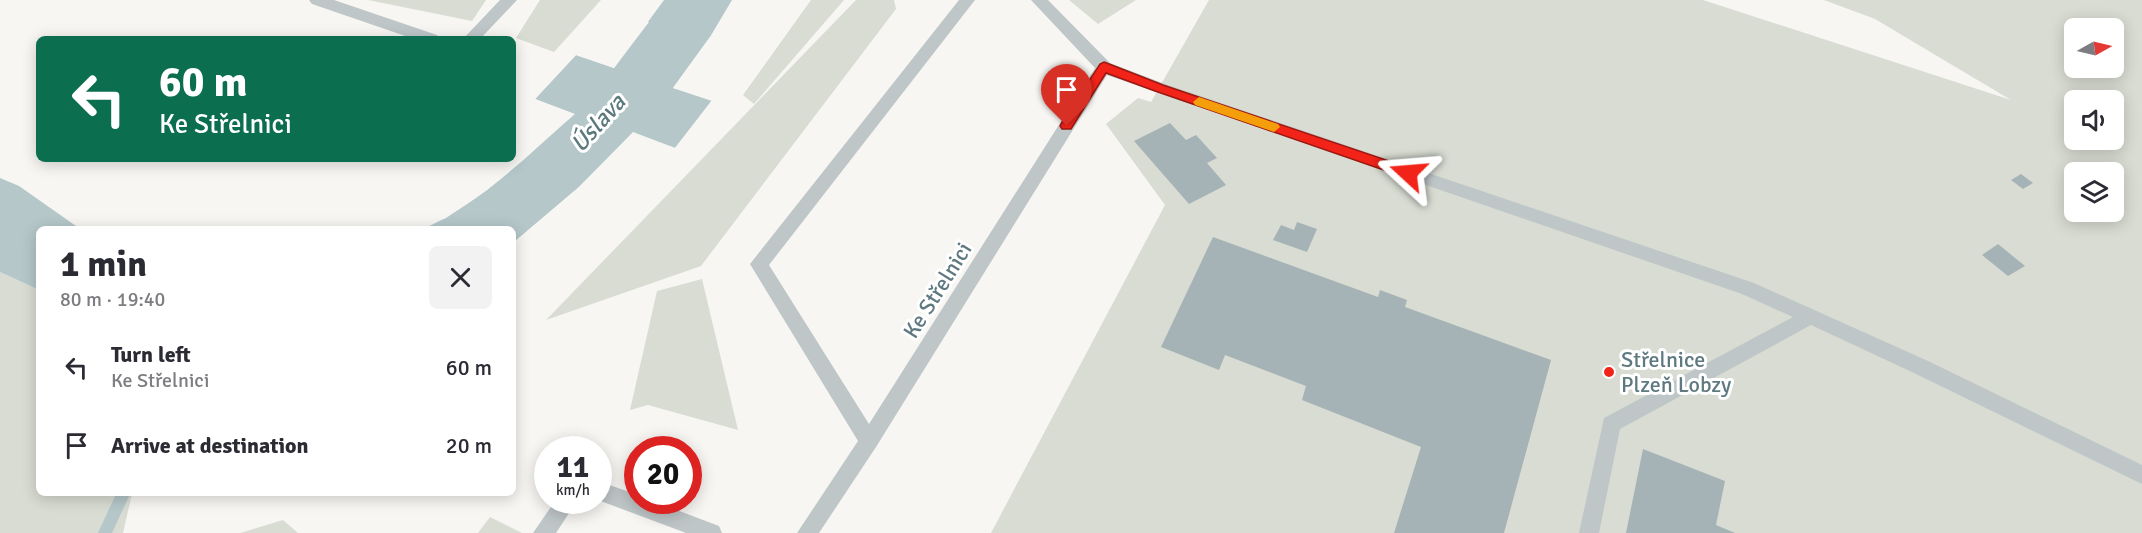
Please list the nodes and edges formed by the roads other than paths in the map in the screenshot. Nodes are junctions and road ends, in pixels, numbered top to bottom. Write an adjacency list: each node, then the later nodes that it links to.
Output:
1 (317, 0): 5 (lane)
2 (509, 0): 6 (lane)
3 (968, 0): 9 (lane)
4 (1039, 0): 7 (lane)
5 (422, 36)
6 (474, 36)
7 (1104, 67): 8 (lane); 9 (lane, Ke Střelnici)
8 (1810, 318): 10 (lane); 16 (lane)
9 (869, 441): 15 (lane, Ke Střelnici)
10 (2142, 475)
11 (612, 495): 14 (lane)
12 (557, 514): 13 (lane)
13 (543, 533)
14 (712, 533)
15 (807, 533)
16 (1589, 533)

